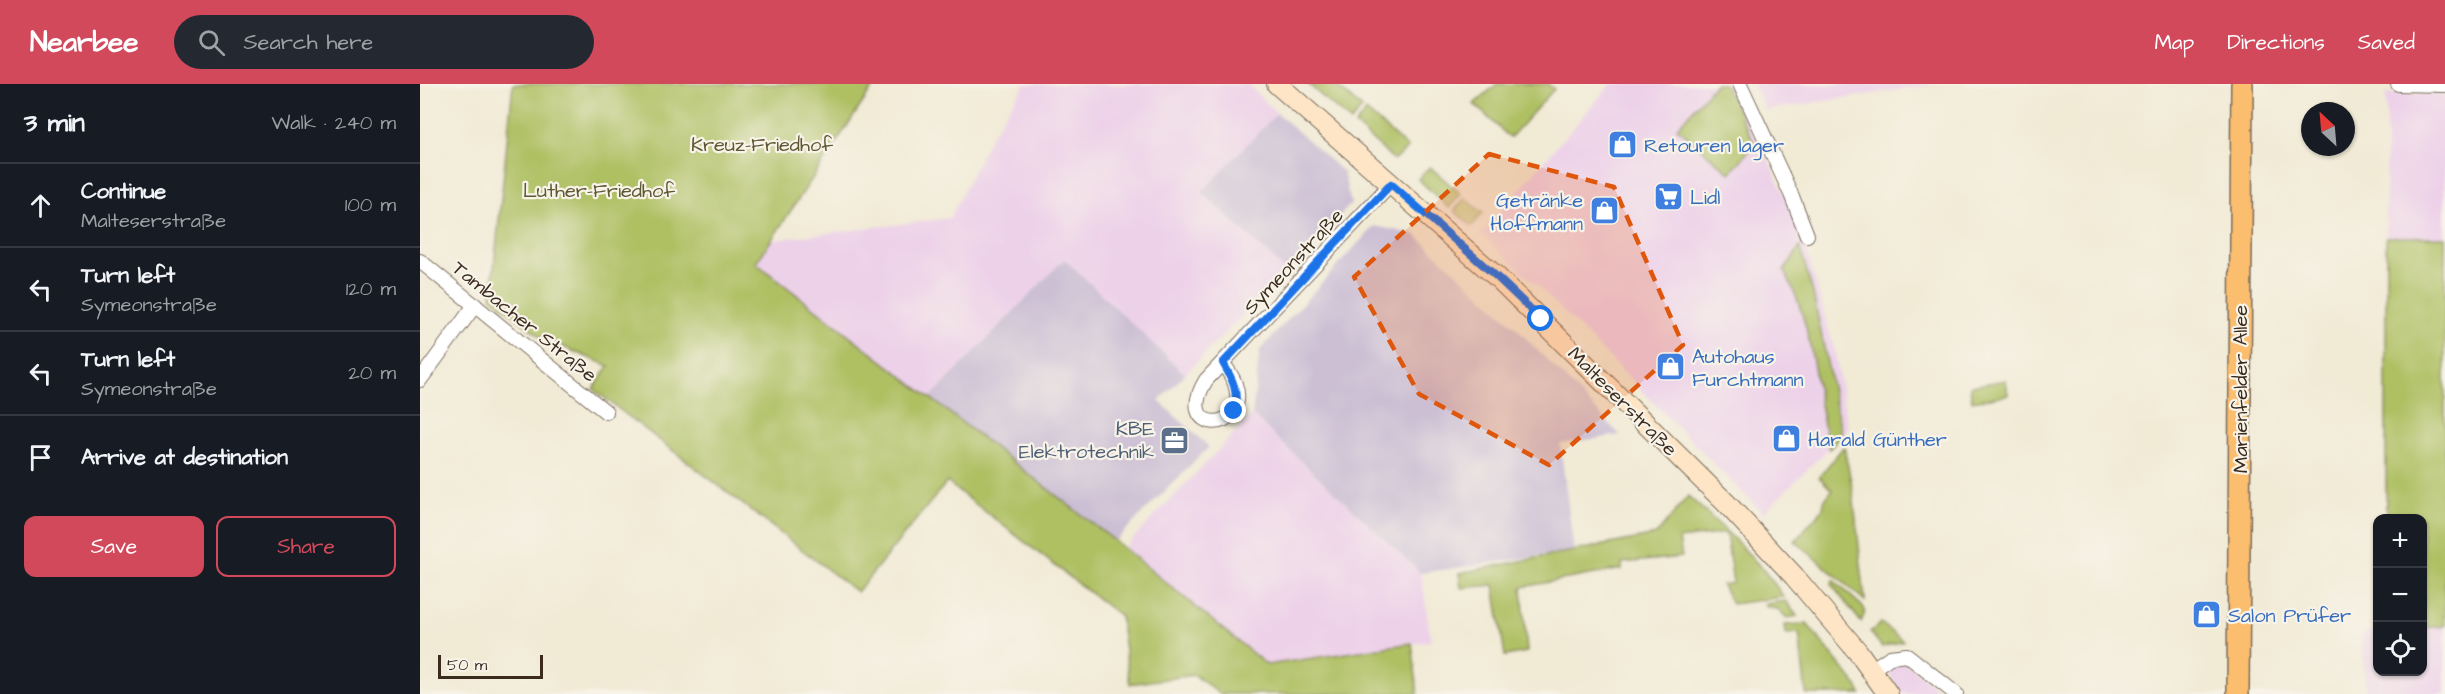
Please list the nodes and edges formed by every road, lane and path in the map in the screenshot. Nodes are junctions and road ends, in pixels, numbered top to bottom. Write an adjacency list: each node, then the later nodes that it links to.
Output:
1 (1277, 84): 6 (main road, Malteserstraße)
2 (1740, 84): 7 (street)
3 (2242, 84): 16 (main road, Marienfelder Allee)
4 (2398, 84): 5 (street)
5 (2445, 85)
6 (1391, 184): 10 (street, Symeonstraße); 13 (main road, Malteserstraße)
7 (1807, 235)
8 (420, 261): 9 (street, Tambacher Straße)
9 (475, 305): 11 (street); 12 (street, Tambacher Straße)
10 (1223, 363)
11 (420, 380)
12 (606, 412)
13 (1871, 670): 14 (main road, Malteserstraße); 15 (street)
14 (1888, 694)
15 (1956, 694)
16 (2238, 694)

